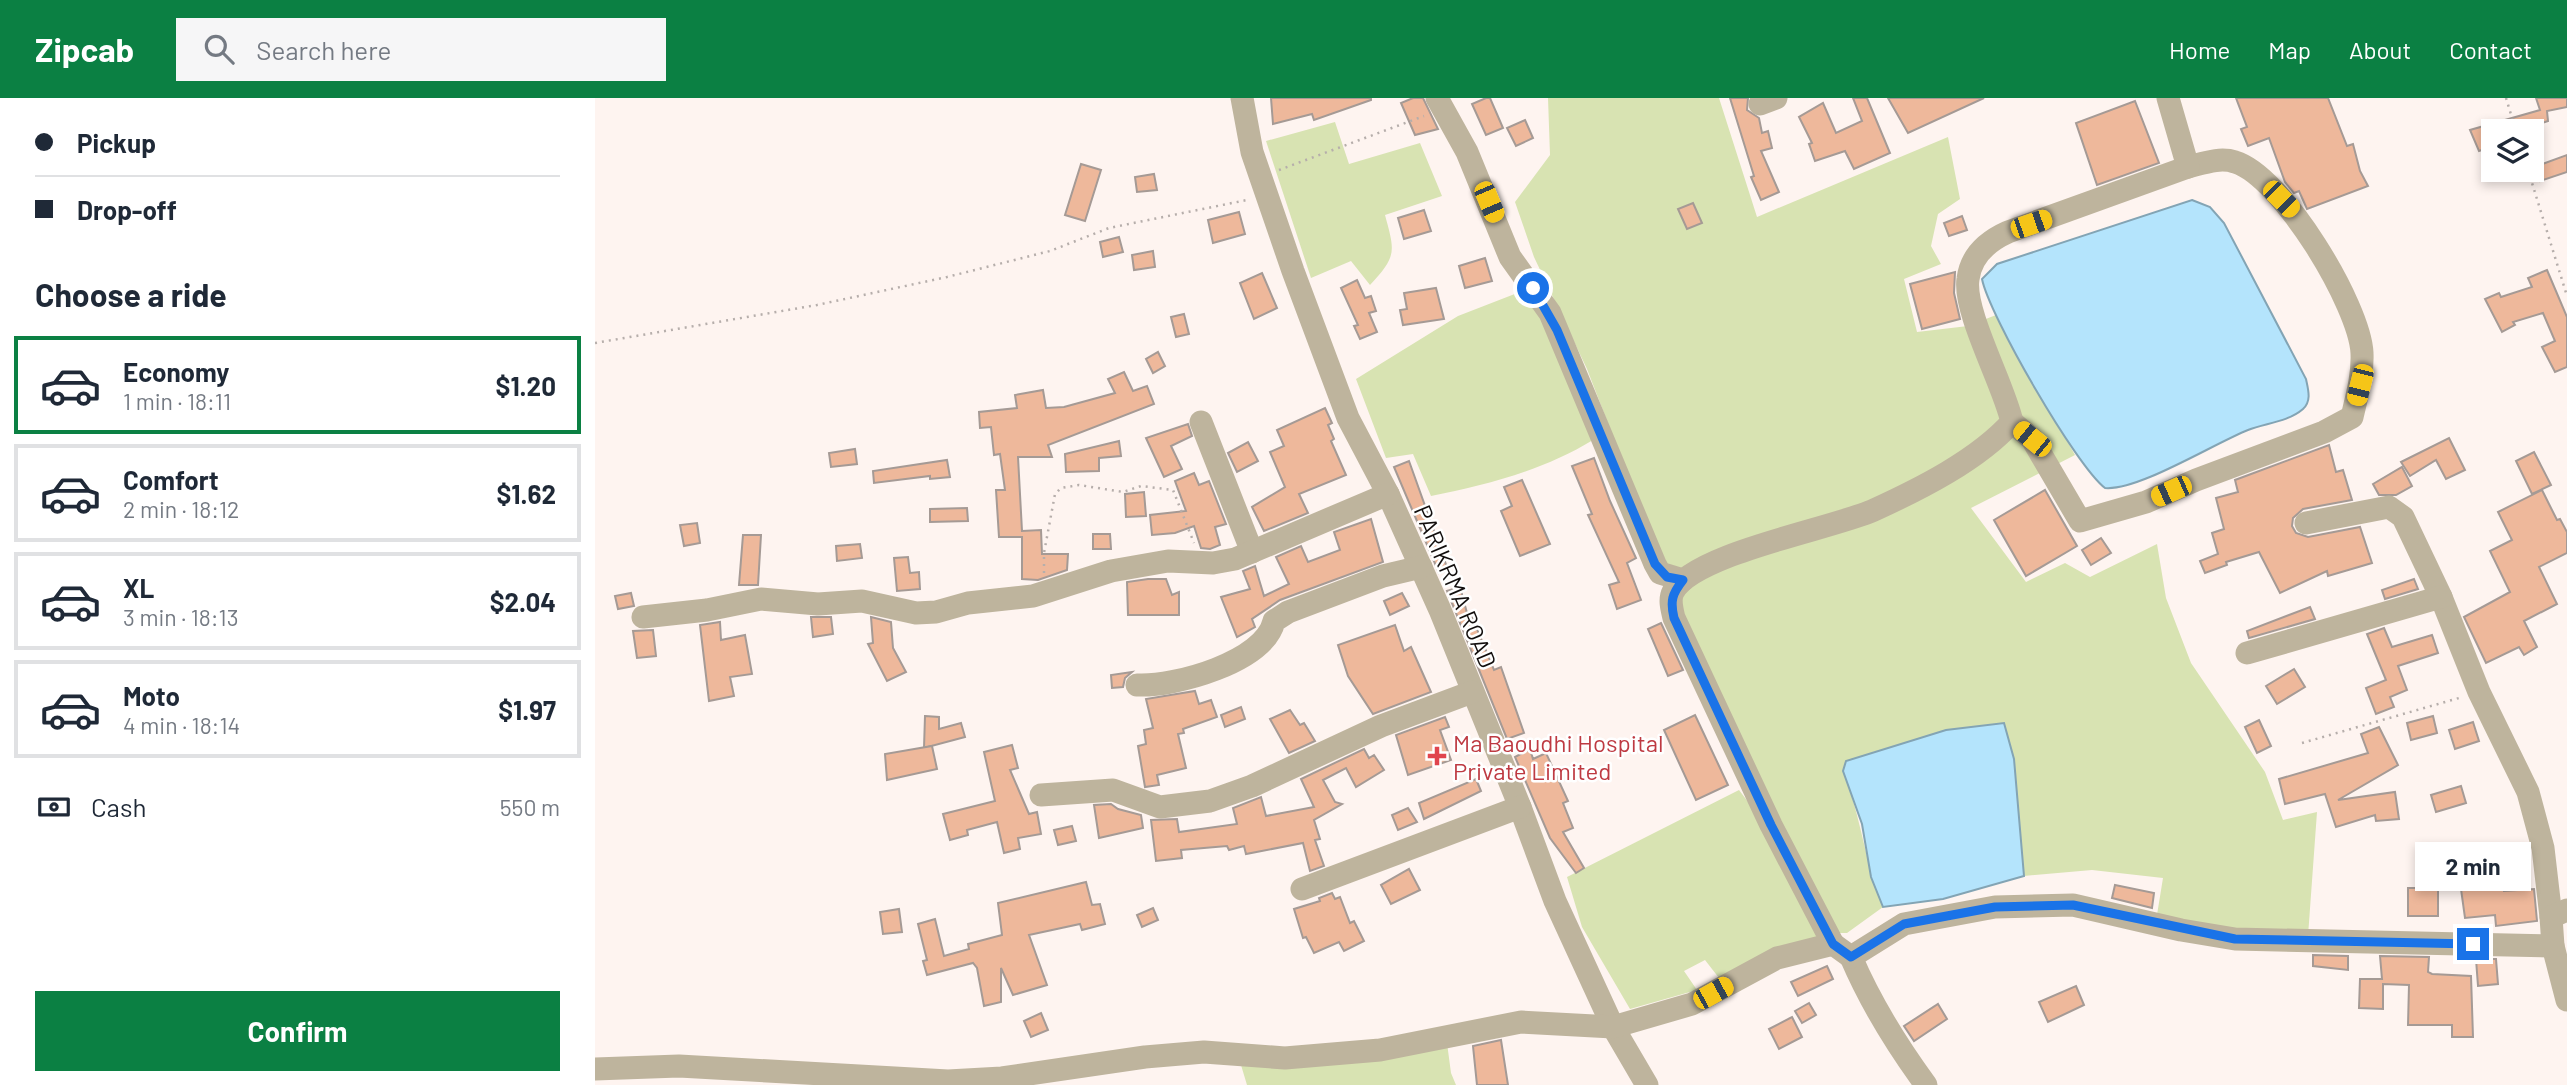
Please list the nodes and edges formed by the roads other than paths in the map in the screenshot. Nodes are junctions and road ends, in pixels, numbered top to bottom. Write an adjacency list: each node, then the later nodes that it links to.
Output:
1 (1242, 98): 7 (street, PARIKRMA ROAD)
2 (2168, 98): 4 (street)
3 (1440, 103): 11 (street)
4 (2188, 167): 6 (street); 6 (street)
5 (1201, 422): 9 (street)
6 (2012, 422): 11 (street)
7 (1388, 494): 9 (street); 10 (street, PARIKRMA ROAD)
8 (2306, 523): 12 (street)
9 (1252, 552): 13 (street)
10 (1421, 568): 15 (street); 16 (street, PARIKRMA ROAD)
11 (1683, 580): 22 (street)
12 (2441, 597): 14 (street); 20 (street)
13 (643, 617)
14 (2247, 653)
15 (1136, 685)
16 (1472, 692): 17 (street); 18 (street, PARIKRMA ROAD)
17 (1041, 795)
18 (1521, 807): 19 (street); 24 (street, PARIKRMA ROAD)
19 (1302, 889)
20 (2559, 913): 21 (street)
21 (2553, 946): 22 (street); 23 (street)
22 (1842, 950): 24 (street); 27 (street)
23 (2567, 1000)
24 (1613, 1027): 25 (street); 26 (street, PARIKRMA ROAD)
25 (595, 1069)
26 (1647, 1085)
27 (1926, 1085)

